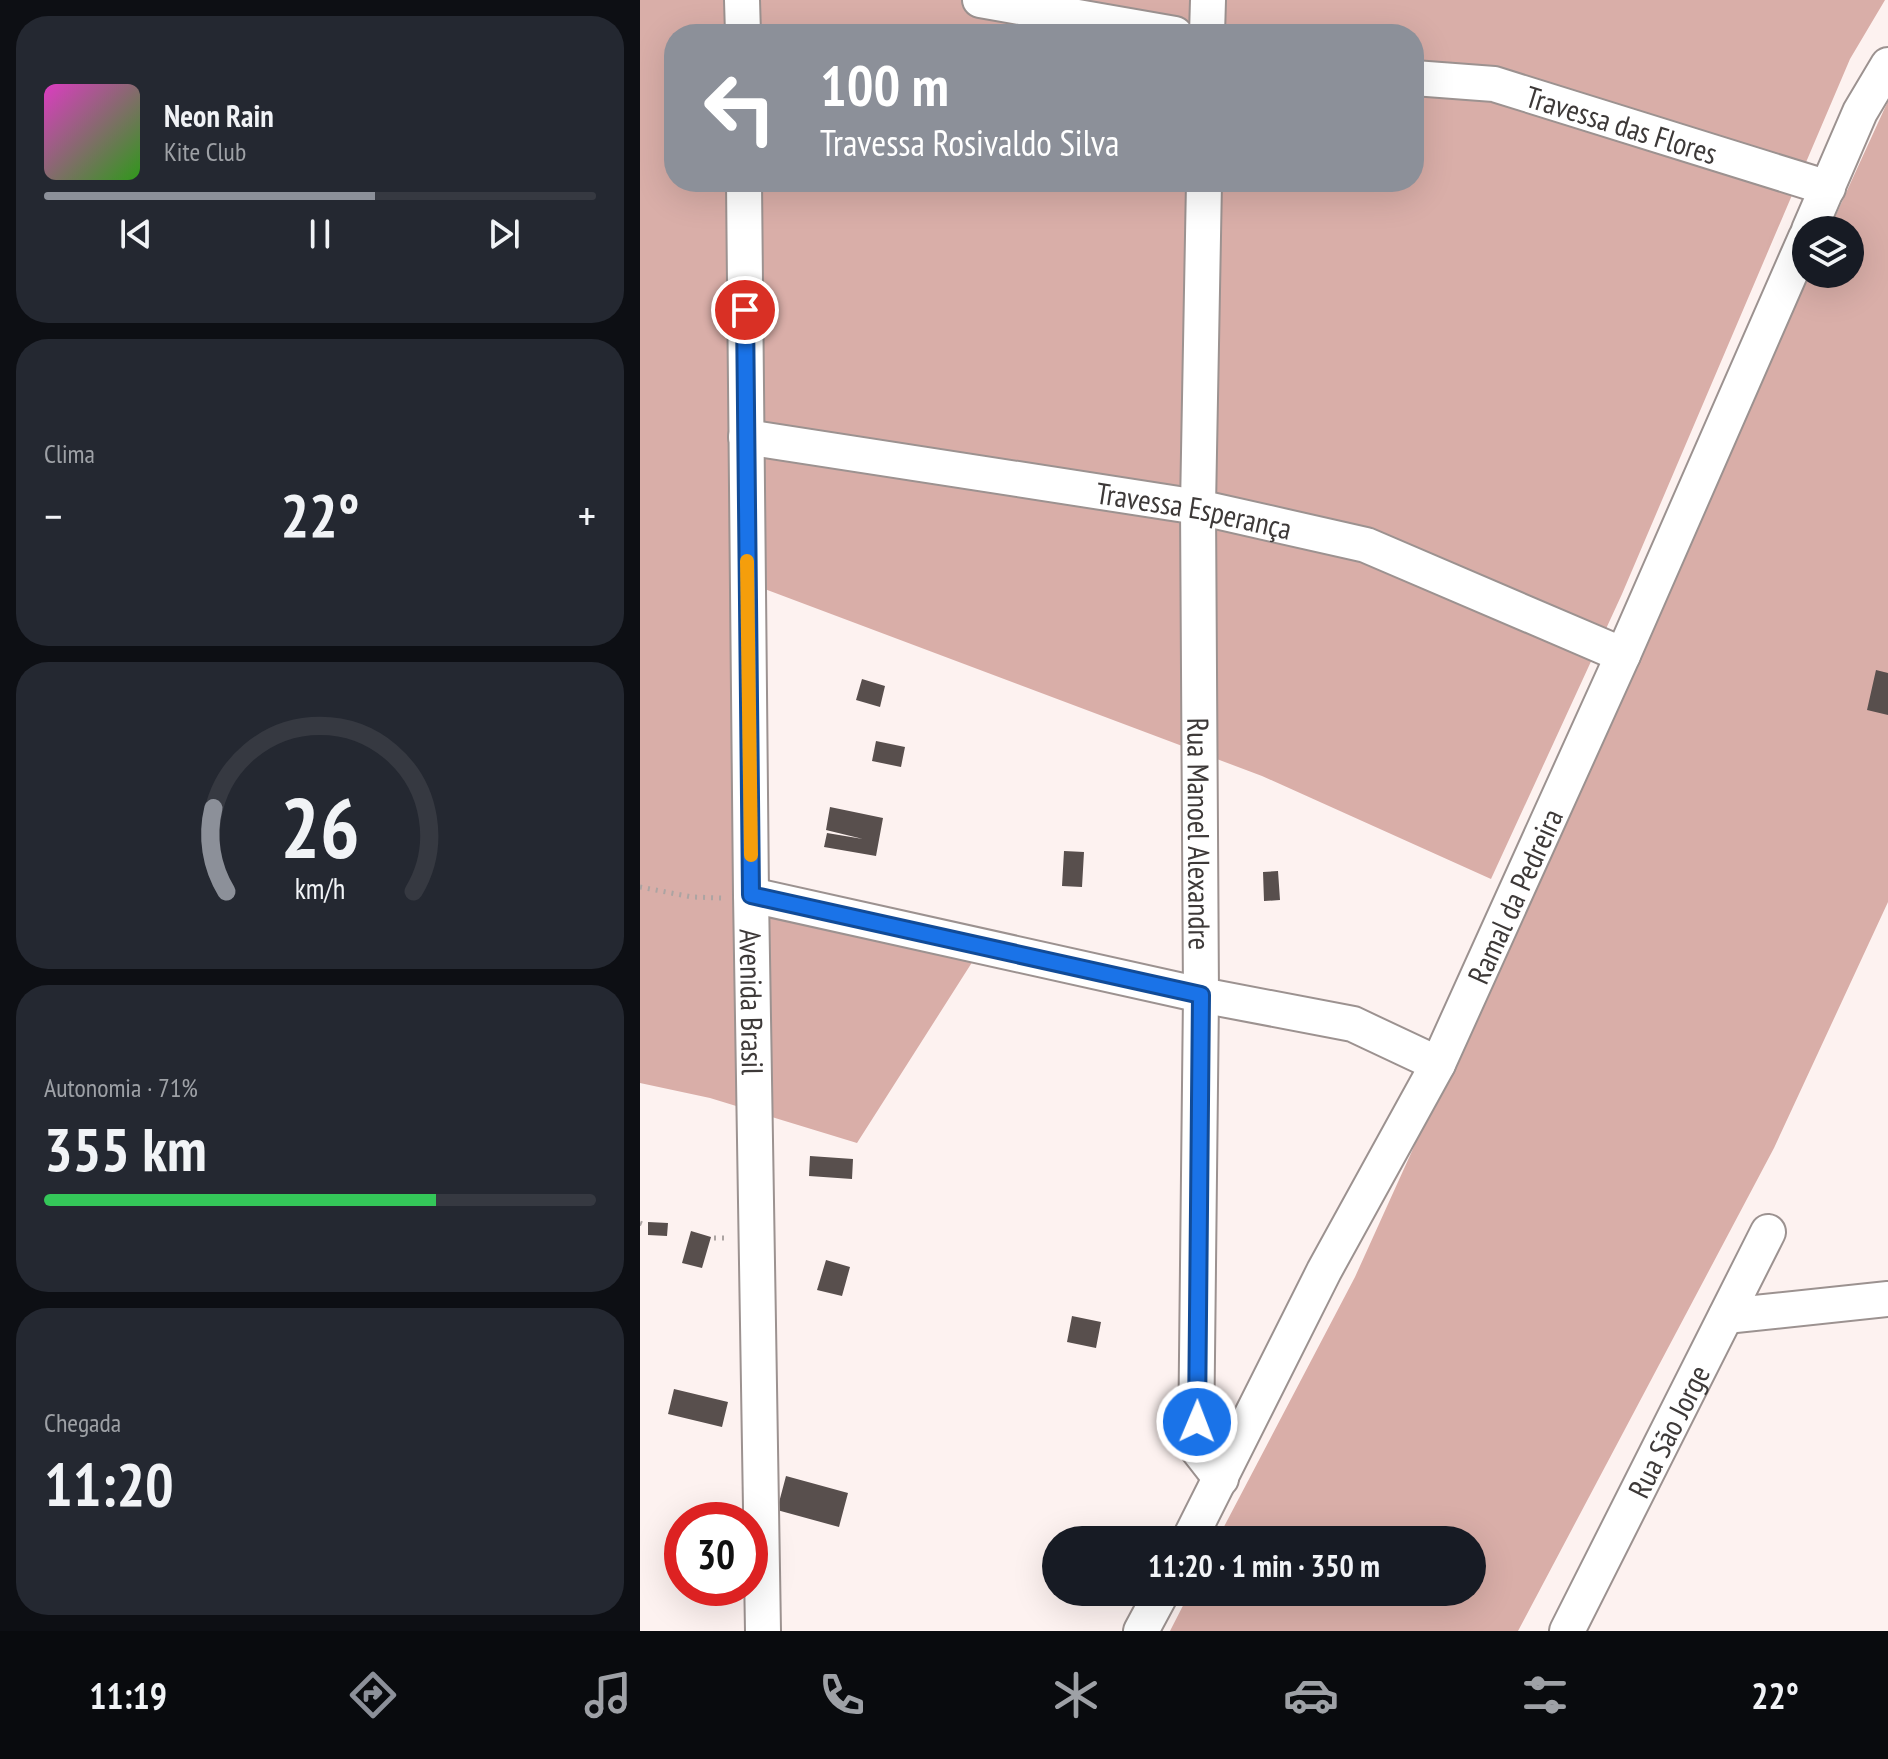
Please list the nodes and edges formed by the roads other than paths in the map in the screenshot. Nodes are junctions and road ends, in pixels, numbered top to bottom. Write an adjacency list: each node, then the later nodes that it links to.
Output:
1 (742, 0): 4 (street)
2 (980, 0): 5 (street)
3 (1208, 0): 6 (street)
4 (743, 24)
5 (1118, 24)
6 (1207, 24)
7 (1888, 65): 9 (street)
8 (1424, 79): 9 (street, Travessa das Flores)
9 (1828, 188): 12 (street)
10 (744, 192): 14 (street, Avenida Brasil)
11 (1204, 192): 15 (street, Rua Manoel Alexandre)
12 (1815, 216)
13 (1792, 269): 16 (street, Ramal da Pedreira)
14 (746, 437): 15 (street, Travessa Esperança); 17 (street, Avenida Brasil)
15 (1198, 507): 16 (street, Travessa Esperança); 18 (street, Rua Manoel Alexandre)
16 (1623, 655): 19 (street, Ramal da Pedreira)
17 (751, 895): 18 (street); 26 (street, Avenida Brasil)
18 (1201, 995): 19 (street); 23 (street, Rua Manoel Alexandre)
19 (1438, 1064): 23 (street, Ramal da Pedreira)
20 (1768, 1232): 22 (street, Rua São Jorge)
21 (1888, 1299): 22 (street)
22 (1726, 1316): 28 (street, Rua São Jorge)
23 (1221, 1479): 24 (street, Ramal da Pedreira)
24 (1196, 1526)
25 (1154, 1606): 27 (street)
26 (763, 1631)
27 (1141, 1631)
28 (1567, 1631)

